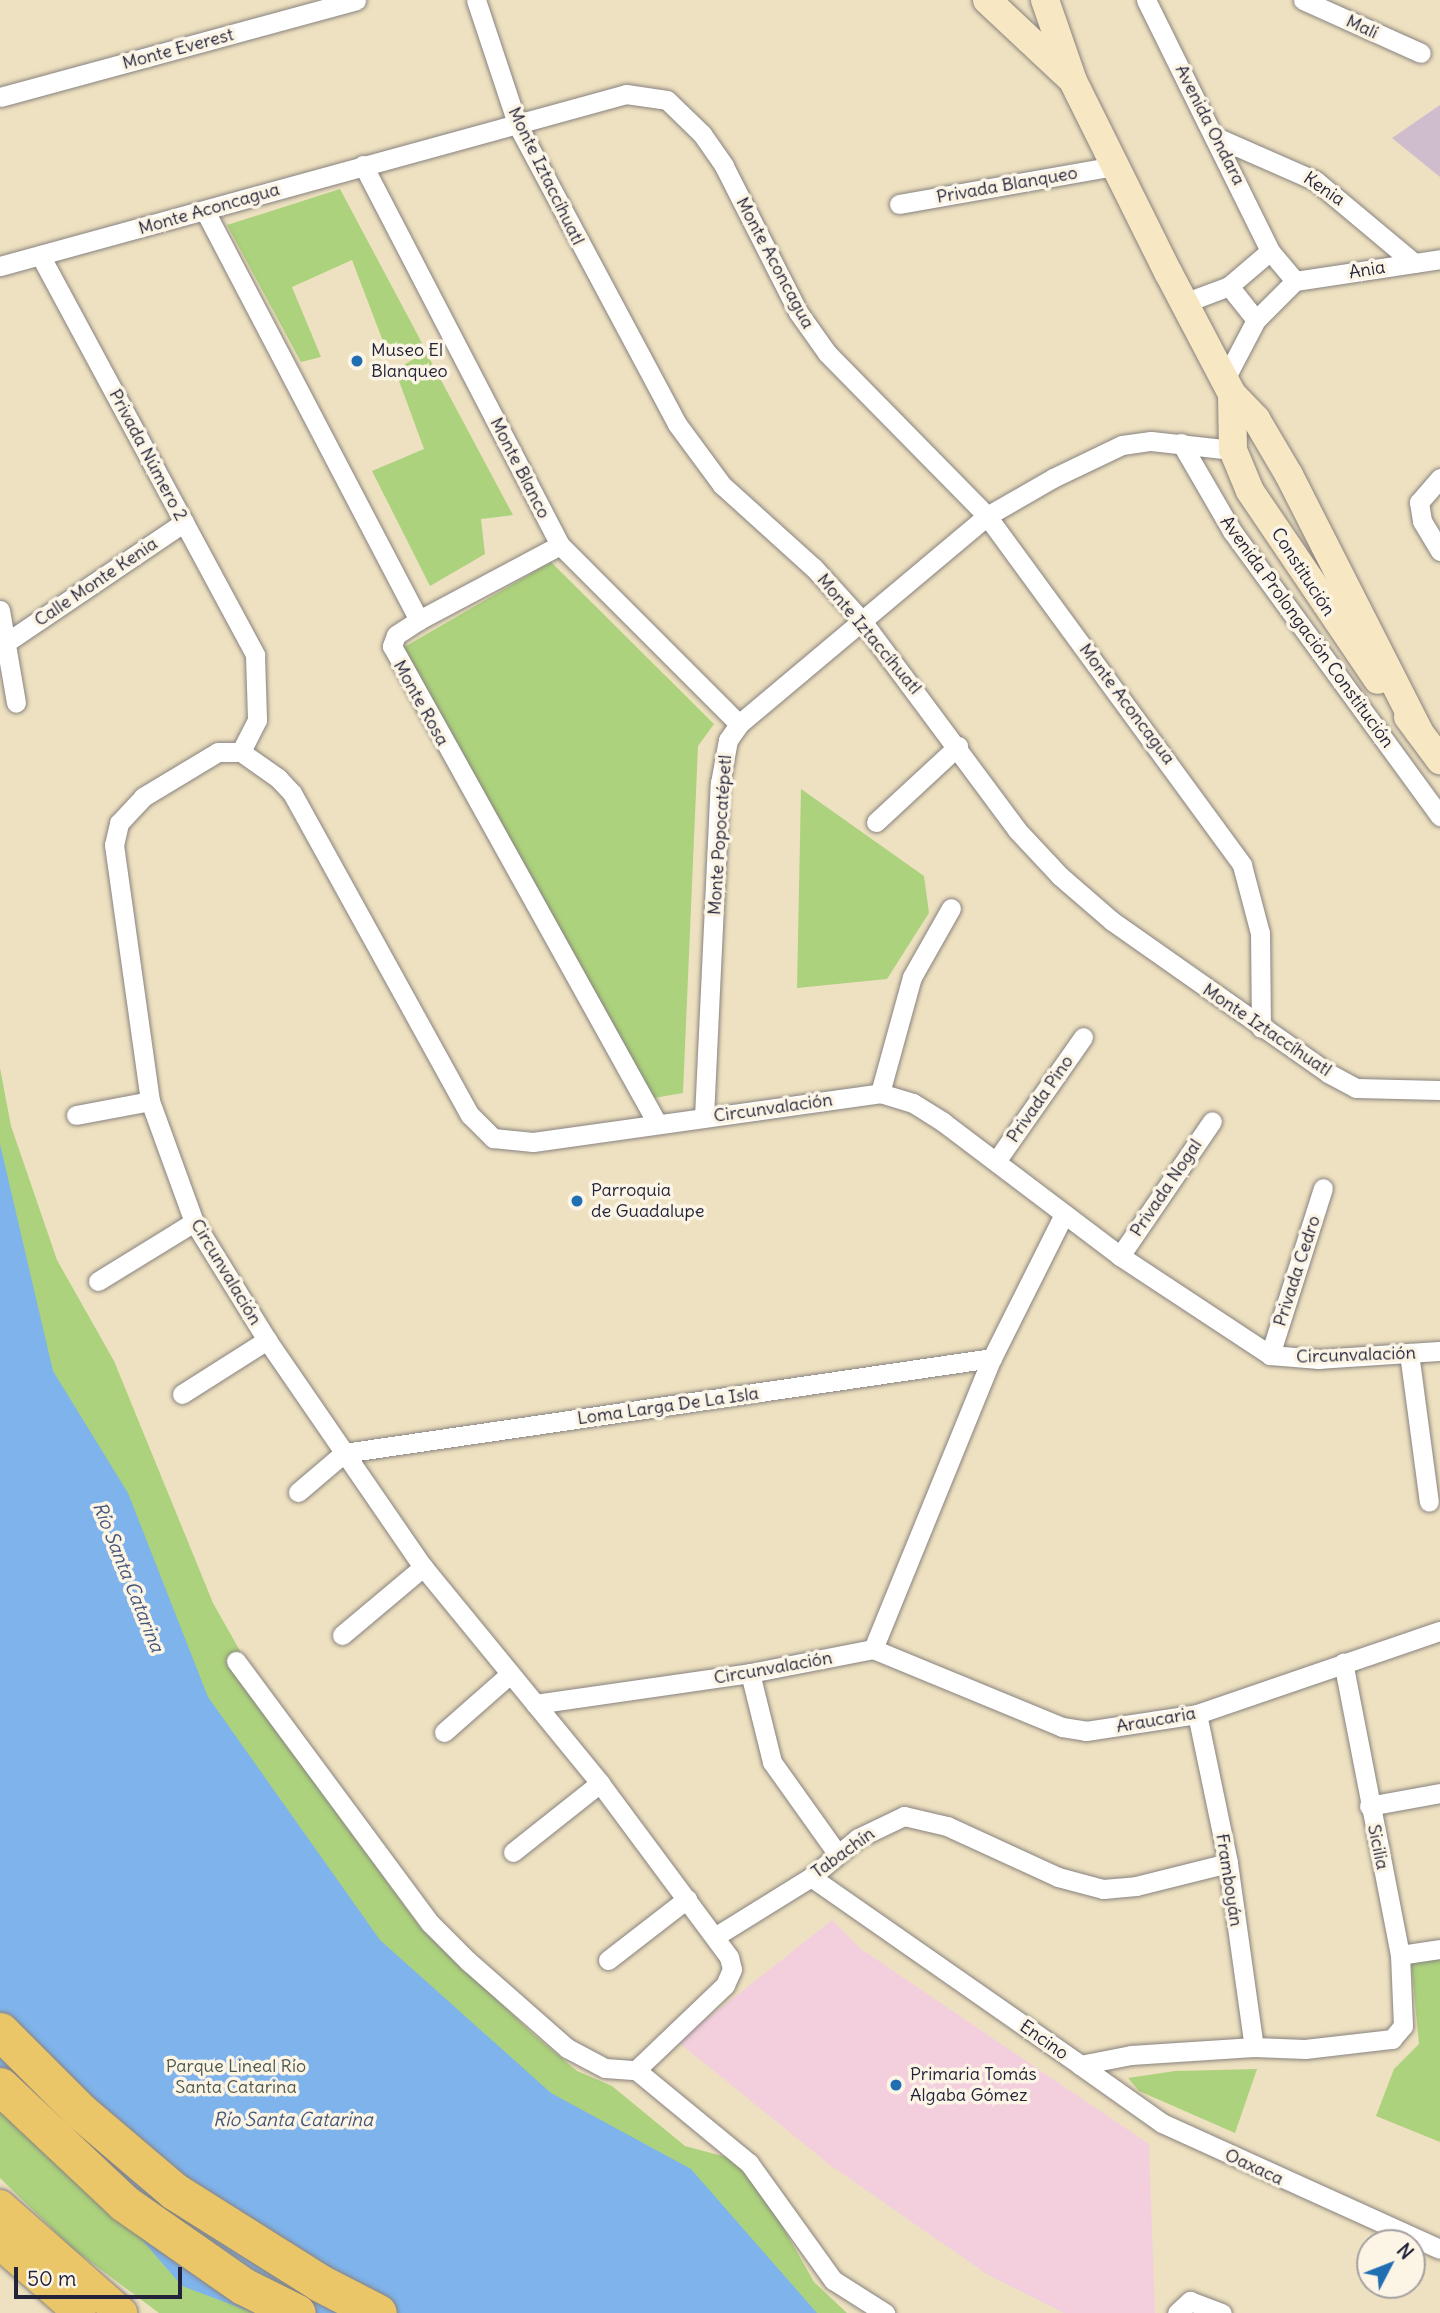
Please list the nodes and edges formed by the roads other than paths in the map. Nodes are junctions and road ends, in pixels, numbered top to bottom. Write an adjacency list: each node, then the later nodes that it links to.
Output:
1 (356, 0): 9 (street, Monte Everest)
2 (476, 0): 10 (street, Monte Iztaccíhuatl)
3 (987, 0): 8 (street)
4 (1045, 0): 8 (street)
5 (1146, 0): 11 (street, Avenida Ondara)
6 (1303, 0): 7 (street, Malí)
7 (1420, 53)
8 (1073, 81): 13 (street, Constitución)
9 (0, 97)
10 (517, 127): 12 (street, Monte Aconcagua); 29 (street, Monte Aconcagua); 35 (street, Monte Iztaccíhuatl)
11 (1218, 138): 16 (street, Avenida Ondara); 19 (street, Kenia)
12 (363, 165): 15 (street, Monte Aconcagua); 31 (street, Monte Blanco)
13 (1114, 166): 14 (street, Privada Blanqueo); 23 (street, Constitución)
14 (899, 204)
15 (205, 211): 17 (street, Monte Aconcagua); 34 (street)
16 (1270, 251): 21 (street, Avenida Ondara); 22 (street)
17 (40, 255): 20 (street, Monte Aconcagua); 30 (street, Privada Número 2)
18 (1440, 259): 19 (street, Ania)
19 (1414, 263): 21 (street, Ania)
20 (0, 265)
21 (1295, 281): 24 (street)
22 (1229, 286): 23 (street); 24 (street)
23 (1184, 303): 25 (street, Constitución)
24 (1256, 320): 25 (street)
25 (1228, 386): 27 (street, Constitución); 39 (street, Constitución)
26 (1181, 443): 27 (street, Monte Popocatépetl); 29 (street, Monte Popocatépetl); 43 (street, Avenida Prolongación Constitución)
27 (1233, 450): 39 (street, Constitución)
28 (1440, 478): 32 (street)
29 (987, 516): 35 (street, Monte Popocatépetl); 46 (street, Monte Aconcagua)
30 (184, 522): 36 (street, Calle Monte Kenia); 41 (street, Privada Número 2)
31 (560, 545): 34 (street, Monte Rosa); 38 (street, Monte Blanco)
32 (1440, 551)
33 (0, 610): 36 (street)
34 (419, 620): 54 (street, Monte Rosa)
35 (862, 621): 38 (street, Monte Popocatépetl); 40 (street, Monte Iztaccíhuatl)
36 (7, 642): 37 (street)
37 (16, 703)
38 (739, 724): 52 (street, Monte Popocatépetl)
39 (1419, 731): 42 (street, Constitución)
40 (958, 746): 44 (street); 46 (street, Monte Iztaccíhuatl)
41 (241, 752): 50 (street, Circunvalación); 54 (street, Circunvalación)
42 (1440, 760)
43 (1440, 816)
44 (876, 822)
45 (951, 908): 49 (street)
46 (1261, 1028): 48 (street, Monte Iztaccíhuatl)
47 (1083, 1037): 55 (street, Privada Pino)
48 (1440, 1090)
49 (880, 1093): 52 (street, Circunvalación); 55 (street, Circunvalación)
50 (150, 1101): 51 (street); 58 (street, Circunvalación)
51 (76, 1115)
52 (704, 1117): 54 (street, Circunvalación)
53 (1212, 1121): 59 (street, Privada Nogal)
54 (657, 1124)
55 (997, 1160): 57 (street, Circunvalación)
56 (1323, 1188): 64 (street, Privada Cedro)
57 (1064, 1214): 59 (street, Circunvalación); 65 (street)
58 (194, 1222): 60 (street); 61 (street, Circunvalación)
59 (1120, 1256): 64 (street, Circunvalación)
60 (98, 1281)
61 (267, 1340): 66 (street); 67 (street, Circunvalación)
62 (1440, 1351): 63 (street, Circunvalación)
63 (1409, 1353): 64 (street, Circunvalación); 69 (street)
64 (1270, 1354)
65 (992, 1358): 67 (street, Loma Larga De La Isla); 73 (street)
66 (182, 1394)
67 (344, 1453): 68 (street); 70 (street, Circunvalación)
68 (298, 1492)
69 (1429, 1502)
70 (423, 1567): 72 (street); 77 (street, Circunvalación)
71 (1440, 1631): 75 (street, Araucaria)
72 (342, 1635)
73 (873, 1649): 76 (street, Circunvalación); 79 (street, Araucaria)
74 (236, 1661): 97 (street)
75 (1343, 1662): 79 (street, Araucaria); 83 (street, Sicilia)
76 (750, 1673): 78 (street, Circunvalación); 85 (street)
77 (510, 1674): 78 (street, Circunvalación); 80 (street)
78 (535, 1704): 81 (street, Circunvalación)
79 (1197, 1713): 86 (street, Framboyán)
80 (444, 1732)
81 (600, 1783): 84 (street); 88 (street, Circunvalación)
82 (1440, 1793): 83 (street)
83 (1369, 1806): 91 (street, Sicilia)
84 (513, 1852)
85 (837, 1853): 86 (street, Tabachín); 87 (street, Tabachín)
86 (1228, 1863): 95 (street, Framboyán)
87 (811, 1877): 89 (street, Tabachín); 96 (street, Encino)
88 (687, 1899): 89 (street, Circunvalación); 92 (street)
89 (716, 1936): 97 (street)
90 (1440, 1949): 91 (street)
91 (1400, 1955): 94 (street, Sicilia)
92 (608, 1960)
93 (0, 2031): 106 (highway)
94 (1401, 2033): 95 (street, Encino)
95 (1254, 2047): 96 (street, Encino)
96 (1080, 2065): 101 (street, Oaxaca)
97 (636, 2070): 107 (street)
98 (0, 2085): 105 (highway)
99 (0, 2206): 104 (main road)
100 (0, 2243): 103 (main road)
101 (1440, 2249)
102 (1183, 2307): 108 (street)
103 (80, 2313)
104 (121, 2313)
105 (297, 2313)
106 (378, 2313)
107 (885, 2313)
108 (1222, 2313)

